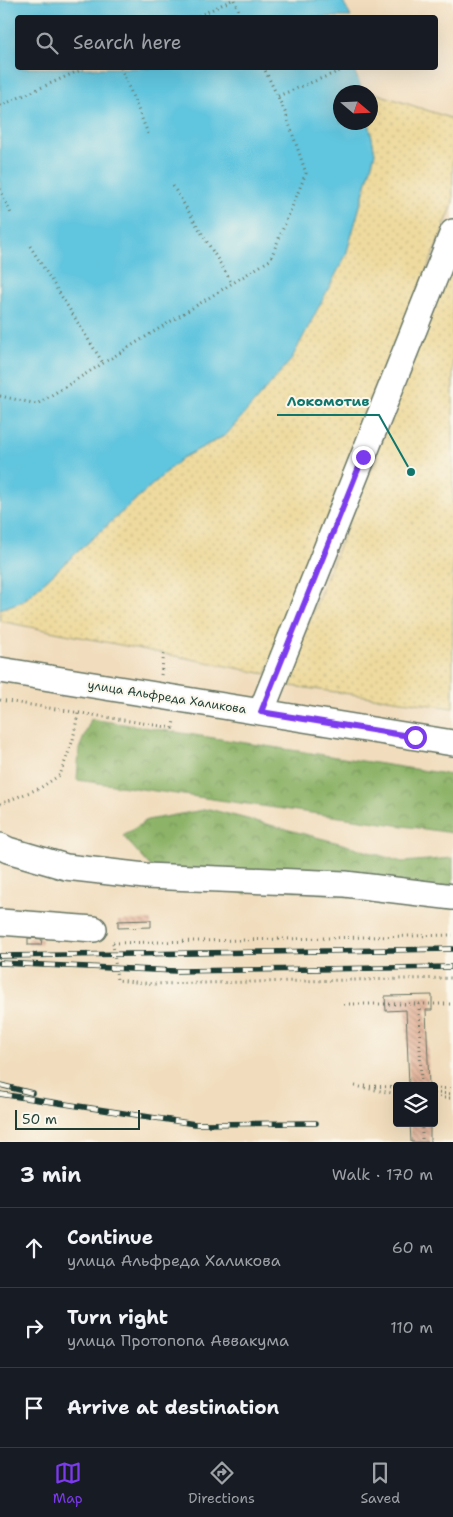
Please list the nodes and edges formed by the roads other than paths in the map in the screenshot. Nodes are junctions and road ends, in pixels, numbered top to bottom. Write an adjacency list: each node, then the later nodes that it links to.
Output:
1 (453, 232): 3 (lane)
2 (0, 670): 3 (lane, улица Альфреда Халикова)
3 (261, 712): 4 (lane, улица Альфреда Халикова)
4 (453, 743)
5 (0, 846): 6 (lane)
6 (453, 897)
7 (0, 922): 8 (lane)
8 (94, 929)

